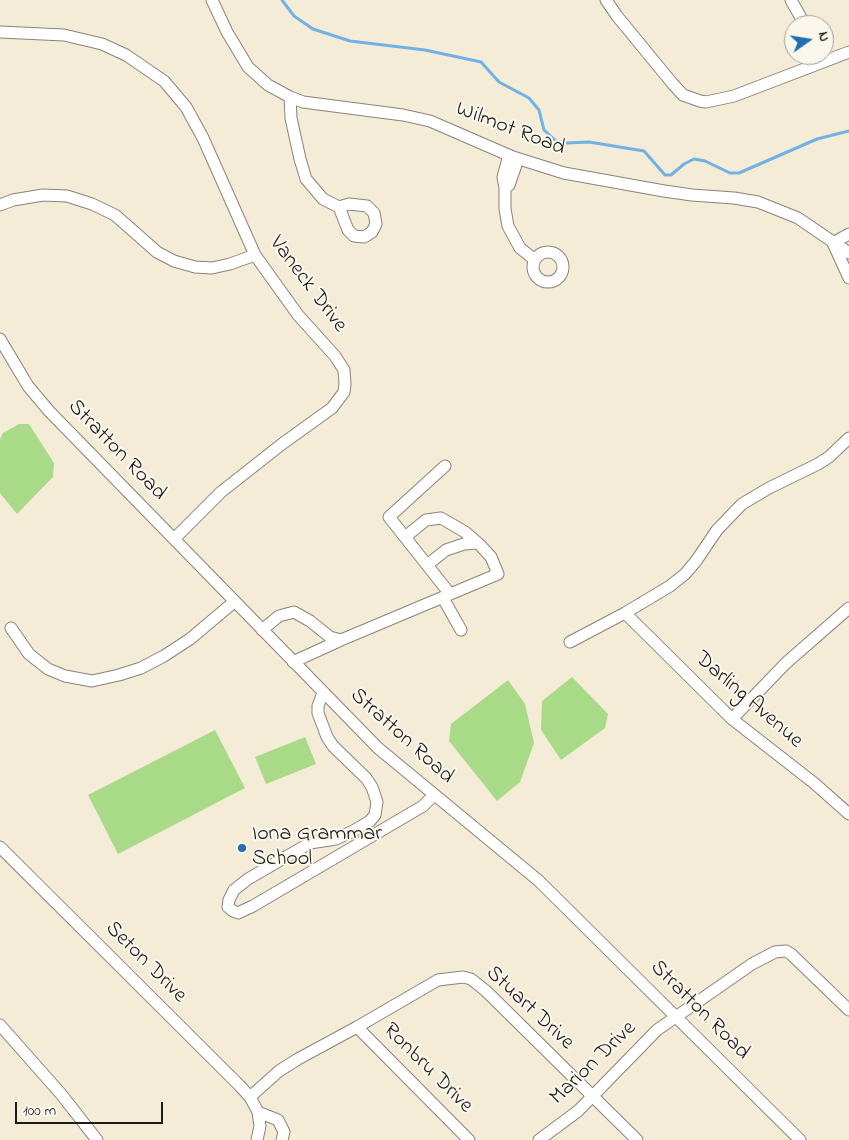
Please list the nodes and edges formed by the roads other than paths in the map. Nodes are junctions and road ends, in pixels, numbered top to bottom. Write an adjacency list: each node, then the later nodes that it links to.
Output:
1 (212, 0): 9 (street, Wilmot Road)
2 (606, 0): 8 (street)
3 (791, 0): 4 (street)
4 (799, 15)
5 (0, 32): 16 (street, Vaneck Drive)
6 (849, 52): 7 (street)
7 (834, 55)
8 (807, 65)
9 (290, 97): 10 (street, Wilmot Road); 12 (street)
10 (513, 157): 14 (street, Wilmot Road); 17 (street)
11 (0, 206): 16 (street)
12 (339, 207)
13 (849, 234): 14 (street)
14 (833, 243): 15 (street, Wilmot Road); 18 (street, Wilmot Road)
15 (849, 253)
16 (255, 255): 23 (street, Vaneck Drive)
17 (535, 260)
18 (849, 278)
19 (0, 339): 23 (street, Stratton Road)
20 (849, 438): 29 (street)
21 (445, 466): 22 (street)
22 (405, 537): 24 (street); 25 (street)
23 (174, 539): 27 (street, Stratton Road)
24 (478, 543): 25 (street); 26 (street)
25 (427, 565): 26 (street)
26 (447, 596): 32 (street); 33 (street)
27 (234, 602): 30 (street); 31 (street, Stratton Road)
28 (849, 608): 37 (street)
29 (625, 613): 34 (street); 37 (street, Darling Avenue)
30 (11, 628)
31 (262, 630): 33 (street); 35 (street, Stratton Road)
32 (462, 630)
33 (341, 640): 35 (street)
34 (570, 642)
35 (293, 662): 36 (street, Stratton Road)
36 (323, 693): 38 (street, Stratton Road); 40 (street)
37 (732, 719): 39 (street, Darling Avenue)
38 (434, 795): 42 (street); 44 (street, Stratton Road)
39 (849, 814)
40 (336, 839): 42 (street); 42 (street)
41 (0, 847): 48 (street, Seton Drive)
42 (343, 853)
43 (849, 1010): 44 (street, Marion Drive)
44 (676, 1016): 47 (street, Marion Drive); 56 (street, Stratton Road)
45 (0, 1026): 50 (street)
46 (357, 1027): 47 (street, Stuart Drive); 48 (street, Stuart Drive); 53 (street, Ronbru Drive)
47 (593, 1096): 54 (street, Marion Drive); 55 (street, Stuart Drive)
48 (250, 1098): 49 (street, Seton Drive)
49 (258, 1112): 51 (street); 52 (street)
50 (97, 1140)
51 (257, 1140)
52 (282, 1140)
53 (469, 1140)
54 (539, 1140)
55 (637, 1140)
56 (800, 1140)

